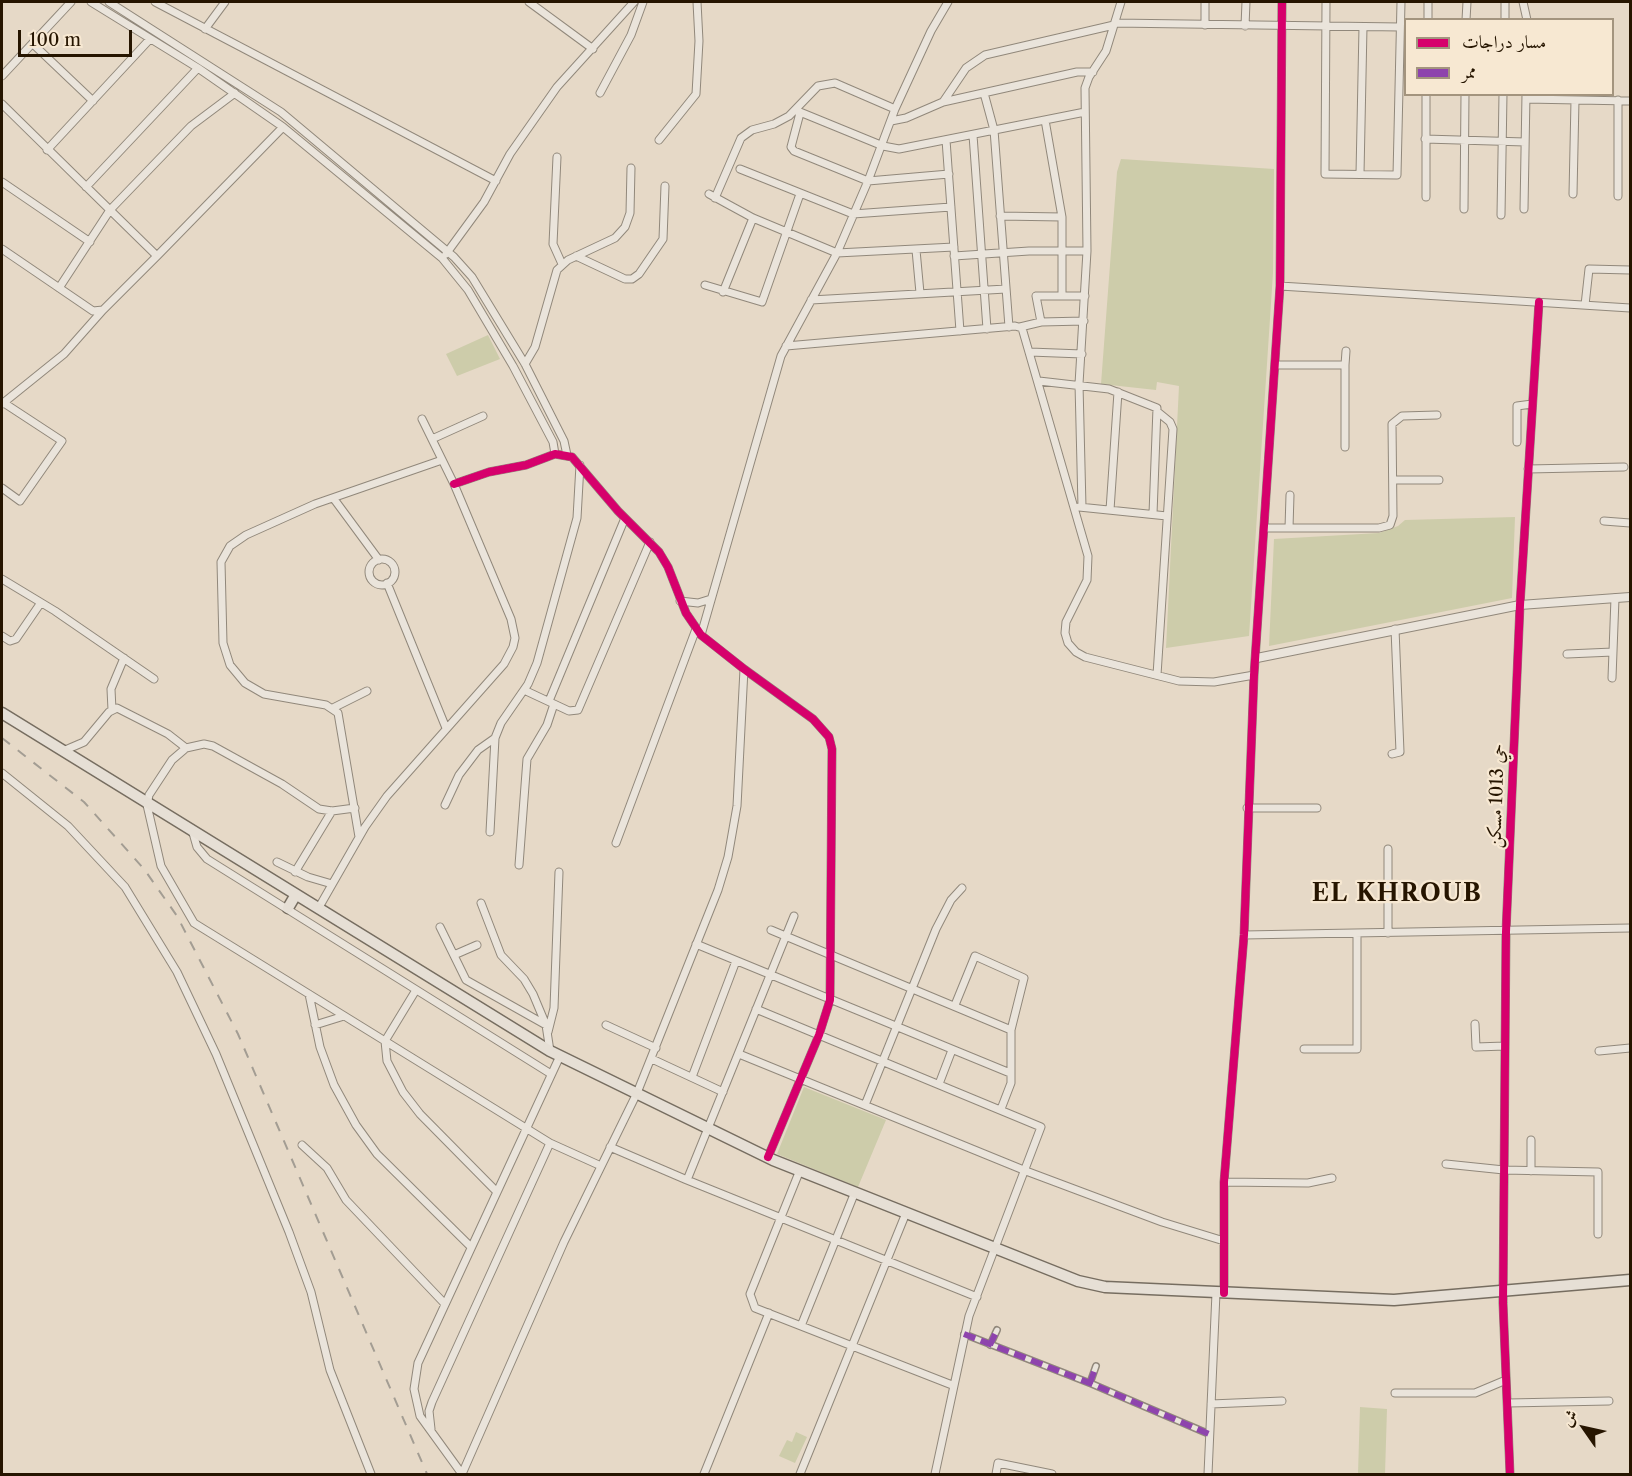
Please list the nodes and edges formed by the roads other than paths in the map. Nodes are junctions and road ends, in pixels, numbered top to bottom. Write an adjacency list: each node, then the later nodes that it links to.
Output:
1 (71, 2): 34 (street)
2 (91, 2): 33 (street)
3 (109, 2): 95 (street)
4 (156, 2): 32 (street)
5 (225, 2): 32 (street)
6 (529, 2): 35 (street)
7 (634, 2): 35 (street)
8 (643, 2): 40 (street)
9 (697, 2): 61 (street)
10 (948, 2): 52 (street)
11 (1121, 2): 25 (street)
12 (1205, 2): 26 (street)
13 (1246, 2): 27 (street)
14 (1282, 2): 28 (street)
15 (1326, 2): 29 (street)
16 (1401, 2): 31 (street)
17 (1428, 2): 21 (street)
18 (1467, 2): 22 (street)
19 (1505, 2): 23 (street)
20 (1523, 2): 24 (street)
21 (1428, 18)
22 (1466, 18)
23 (1505, 18)
24 (1527, 18)
25 (1115, 24): 26 (street); 37 (street); 50 (street)
26 (1204, 25): 27 (street)
27 (1245, 26): 28 (street)
28 (1281, 27): 29 (street); 108 (street)
29 (1326, 27): 30 (street); 72 (street)
30 (1363, 27): 31 (street); 72 (street)
31 (1400, 27): 72 (street)
32 (205, 29): 73 (street)
33 (150, 39): 36 (street); 49 (street)
34 (33, 44): 38 (street); 49 (street)
35 (593, 49): 73 (street)
36 (198, 68): 39 (street); 77 (street)
37 (1093, 72): 41 (street); 54 (street)
38 (2, 76)
39 (234, 93): 57 (street); 85 (street)
40 (600, 93)
41 (984, 93): 50 (street); 58 (street)
42 (1426, 96): 60 (street)
43 (1465, 96): 63 (street)
44 (1503, 96): 64 (street)
45 (1526, 97): 46 (street); 65 (street)
46 (1575, 99): 47 (street); 79 (street)
47 (1618, 100): 48 (street); 80 (street)
48 (1630, 100)
49 (93, 101): 67 (street)
50 (943, 102): 56 (street)
51 (2, 104): 67 (street)
52 (895, 109): 53 (street); 56 (street)
53 (798, 112): 66 (street); 74 (street); 89 (street)
54 (1085, 112): 55 (street); 96 (street)
55 (1045, 120): 58 (street); 90 (street)
56 (891, 121): 66 (street)
57 (283, 127): 102 (street); 104 (street)
58 (994, 129): 59 (street); 88 (street)
59 (973, 135): 62 (street); 101 (street)
60 (1425, 139): 63 (street); 81 (street)
61 (659, 140)
62 (946, 140): 66 (street); 71 (street)
63 (1465, 141): 64 (street); 83 (street)
64 (1503, 142): 65 (street); 87 (street)
65 (1525, 142): 84 (street)
66 (883, 146): 74 (street)
67 (47, 150): 77 (street)
68 (557, 157): 105 (street)
69 (631, 168): 103 (street)
70 (740, 168): 78 (street)
71 (949, 174): 74 (street); 82 (street)
72 (1360, 174)
73 (496, 181): 95 (street)
74 (868, 181): 86 (street)
75 (2, 182): 92 (street)
76 (665, 186): 103 (street)
77 (86, 187): 85 (street)
78 (800, 194): 86 (street); 91 (street)
79 (1573, 194)
80 (1618, 196)
81 (1426, 197)
82 (951, 207): 86 (street); 97 (street)
83 (1464, 209)
84 (1524, 209)
85 (110, 210): 92 (street); 102 (street)
86 (854, 214): 100 (street)
87 (1501, 215)
88 (1000, 216): 90 (street); 98 (street)
89 (753, 218): 91 (street); 113 (street)
90 (1062, 218): 99 (street)
91 (784, 232): 100 (street); 113 (street)
92 (90, 242): 109 (street)
93 (2, 249): 109 (street)
94 (916, 250): 97 (street); 100 (street); 114 (street)
95 (448, 251): 104 (street); 132 (street)
96 (1087, 251): 99 (street); 116 (street)
97 (954, 252): 101 (street); 111 (street)
98 (1002, 252): 99 (street); 101 (street); 110 (street)
99 (1063, 252): 115 (street)
100 (837, 253): 117 (street)
101 (981, 254): 112 (street)
102 (157, 256): 121 (street)
103 (576, 256): 105 (street)
104 (442, 258): 147 (street)
105 (562, 264): 132 (street)
106 (1630, 270): 119 (street)
107 (705, 285): 113 (street)
108 (1280, 286): 118 (street); 133 (street)
109 (59, 288): 121 (street)
110 (1006, 289): 112 (street); 124 (street)
111 (957, 290): 112 (street); 114 (street); 127 (street)
112 (985, 291): 126 (street)
113 (723, 292)
114 (920, 293): 117 (street)
115 (1062, 296): 116 (street); 123 (street)
116 (1085, 296): 122 (street)
117 (811, 300): 128 (street)
118 (1539, 302): 119 (street); 139 (street, حي 1013 مسكن)
119 (1585, 305): 120 (street)
120 (1630, 308)
121 (103, 310): 138 (street)
122 (1084, 321): 123 (street); 131 (street)
123 (1041, 322): 125 (street)
124 (1009, 327): 125 (street); 126 (street)
125 (1020, 327): 130 (street)
126 (987, 329): 127 (street)
127 (960, 331): 128 (street)
128 (786, 346): 175 (street)
129 (1346, 351): 134 (street)
130 (1030, 352): 131 (street); 135 (street)
131 (1082, 354): 136 (street)
132 (525, 364): 148 (street)
133 (1275, 364): 134 (street); 167 (street)
134 (1346, 365): 146 (street)
135 (1038, 381): 136 (street); 159 (street)
136 (1079, 384): 137 (street); 160 (street)
137 (1118, 392): 140 (street); 161 (street)
138 (3, 403): 156 (street)
139 (1532, 404): 145 (street); 152 (street, حي 1013 مسكن)
140 (1159, 413): 162 (street); 163 (street)
141 (1437, 415): 153 (street)
142 (483, 416): 144 (street)
143 (422, 419): 144 (street)
144 (432, 439): 149 (street)
145 (1517, 442)
146 (1345, 447)
147 (555, 454): 148 (street); 155 (street)
148 (567, 455): 150 (street)
149 (442, 460): 155 (street); 158 (street)
150 (580, 465): 164 (street); 191 (street)
151 (1624, 467): 152 (street)
152 (1528, 469): 178 (street, حي 1013 مسكن)
153 (1393, 480): 154 (street); 168 (street)
154 (1439, 480)
155 (454, 484): 197 (street)
156 (2, 488)
157 (1290, 495): 168 (street)
158 (334, 499): 170 (street); 194 (street)
159 (1074, 506): 160 (street); 187 (street)
160 (1082, 507): 161 (street)
161 (1110, 510): 162 (street)
162 (1153, 514): 163 (street)
163 (1167, 516): 187 (street)
164 (625, 519): 169 (street); 193 (street)
165 (1604, 521): 166 (street)
166 (1630, 523)
167 (1264, 528): 168 (street); 185 (street)
168 (1289, 528)
169 (650, 542): 176 (street); 193 (street)
170 (379, 560): 172 (street); 172 (street)
171 (2, 579): 177 (street)
172 (387, 583): 197 (street)
173 (1630, 597): 174 (street)
174 (1615, 598): 178 (street); 182 (street)
175 (711, 599): 176 (street); 180 (street)
176 (680, 600): 180 (street)
177 (40, 604): 181 (street); 184 (street)
178 (1520, 605): 179 (street); 228 (street, حي 1013 مسكن)
179 (1395, 629): 185 (street); 201 (street)
180 (699, 632): 186 (street); 212 (street)
181 (2, 636)
182 (1613, 652): 183 (street); 189 (street)
183 (1567, 654)
184 (124, 658): 190 (street); 195 (street)
185 (1257, 658): 188 (street)
186 (744, 669): 233 (street); 236 (street)
187 (1157, 675): 188 (street)
188 (1254, 675): 206 (street)
189 (1612, 678)
190 (154, 679)
191 (524, 690): 193 (street); 198 (street)
192 (367, 691): 194 (street)
193 (552, 702): 215 (street)
194 (333, 708): 205 (street)
195 (112, 710): 199 (street); 200 (street)
196 (2, 713): 200 (main road)
197 (446, 728): 211 (street)
198 (495, 738): 204 (street); 209 (street)
199 (186, 748): 203 (street); 208 (street)
200 (63, 751): 203 (main road)
201 (1392, 754)
202 (2, 773): 321 (street)
203 (147, 802): 210 (main road); 241 (street)
204 (445, 805)
205 (355, 808): 208 (street); 211 (street)
206 (1247, 808): 207 (street); 231 (street)
207 (1317, 808)
208 (332, 811): 216 (street)
209 (490, 832)
210 (194, 833): 220 (main road); 222 (street)
211 (359, 837): 218 (street)
212 (616, 843)
213 (1388, 849): 229 (street)
214 (277, 862): 216 (street)
215 (519, 865)
216 (295, 872): 218 (street)
217 (559, 872): 250 (street)
218 (332, 884): 223 (street)
219 (962, 888): 239 (street)
220 (295, 896): 222 (main road); 223 (main road)
221 (481, 903): 250 (street)
222 (288, 908): 240 (street)
223 (317, 910): 260 (main road)
224 (794, 916): 232 (street)
225 (440, 927): 235 (street)
226 (1630, 928): 228 (street)
227 (771, 930): 232 (street)
228 (1506, 932): 229 (street); 254 (street, حي 1013 مسكن)
229 (1388, 933): 230 (street)
230 (1357, 934): 231 (street); 257 (street)
231 (1244, 935): 288 (street)
232 (785, 936): 236 (street); 238 (street)
233 (696, 944): 237 (street); 255 (street)
234 (477, 945): 235 (street)
235 (454, 955): 250 (street)
236 (831, 955): 239 (street); 242 (street)
237 (736, 961): 238 (street); 266 (street)
238 (769, 975): 242 (street); 244 (street)
239 (914, 988): 243 (street); 249 (street)
240 (416, 990): 253 (street); 265 (street)
241 (309, 994): 245 (street); 247 (street)
242 (830, 1000): 249 (street); 252 (street)
243 (955, 1005): 251 (street); 251 (street)
244 (756, 1009): 252 (street); 261 (street)
245 (344, 1016): 247 (street); 253 (street)
246 (1475, 1024): 254 (street)
247 (315, 1025): 296 (street)
248 (606, 1025): 255 (street)
249 (898, 1027): 258 (street); 263 (street)
250 (547, 1029): 260 (street)
251 (1011, 1030): 264 (street)
252 (819, 1035): 263 (street); 267 (street)
253 (385, 1041): 274 (street); 289 (street)
254 (1505, 1046): 283 (street, حي 1013 مسكن)
255 (656, 1048): 262 (street)
256 (1630, 1048): 259 (street)
257 (1304, 1049)
258 (952, 1050): 264 (street); 268 (street)
259 (1599, 1051)
260 (555, 1054): 265 (street); 270 (main road)
261 (739, 1054): 267 (street); 269 (street)
262 (652, 1059): 266 (street); 270 (street)
263 (883, 1060): 268 (street); 271 (street)
264 (1010, 1073): 272 (street)
265 (551, 1074): 274 (street)
266 (692, 1077): 269 (street)
267 (801, 1079): 271 (street); 279 (street)
268 (939, 1084): 272 (street)
269 (723, 1092): 273 (street)
270 (638, 1093): 273 (main road); 278 (street)
271 (865, 1106): 284 (street)
272 (1001, 1109): 284 (street)
273 (709, 1127): 279 (main road); 287 (street)
274 (526, 1128): 276 (street); 289 (street)
275 (1532, 1140): 285 (street)
276 (550, 1143): 281 (street); 319 (street)
277 (302, 1145): 303 (street)
278 (610, 1148): 281 (street); 287 (street)
279 (768, 1157): 282 (main road)
280 (1446, 1164): 283 (street)
281 (601, 1166): 322 (street)
282 (800, 1170): 290 (main road); 292 (street)
283 (1503, 1170): 285 (street); 300 (street, حي 1013 مسكن)
284 (1026, 1171): 295 (street); 297 (street)
285 (1531, 1171): 293 (street)
286 (1332, 1178): 288 (street)
287 (687, 1180): 292 (street)
288 (1224, 1182): 295 (street)
289 (496, 1191): 296 (street)
290 (855, 1192): 291 (main road); 294 (street)
291 (906, 1213): 297 (main road); 298 (street)
292 (781, 1216): 294 (street); 304 (street)
293 (1598, 1234)
294 (836, 1238): 298 (street); 305 (street)
295 (1224, 1240): 301 (street)
296 (471, 1247): 303 (street)
297 (995, 1250): 301 (main road); 302 (street)
298 (887, 1259): 302 (street); 309 (street)
299 (1630, 1280): 300 (main road)
300 (1505, 1291): 301 (main road); 311 (street, حي 1013 مسكن)
301 (1220, 1293): 318 (street)
302 (977, 1297): 307 (street)
303 (444, 1303): 319 (street)
304 (769, 1313): 305 (street); 323 (street)
305 (801, 1326): 309 (street)
306 (997, 1330): 308 (street)
307 (964, 1334): 308 (street); 313 (street)
308 (990, 1345): 312 (street)
309 (852, 1346): 313 (street); 324 (street)
310 (1096, 1366): 312 (street)
311 (1506, 1380): 314 (street); 317 (street, حي 1013 مسكن)
312 (1090, 1383): 320 (street)
313 (952, 1385): 325 (street)
314 (1395, 1393)
315 (1282, 1401): 318 (street)
316 (1609, 1401): 317 (street)
317 (1508, 1403): 329 (street, حي 1013 مسكن)
318 (1211, 1404): 320 (street)
319 (431, 1432): 322 (street)
320 (1209, 1434): 328 (street)
321 (371, 1474)
322 (462, 1474)
323 (704, 1474)
324 (800, 1474)
325 (935, 1474)
326 (996, 1474): 327 (street)
327 (1052, 1474)
328 (1209, 1474)
329 (1510, 1474)

